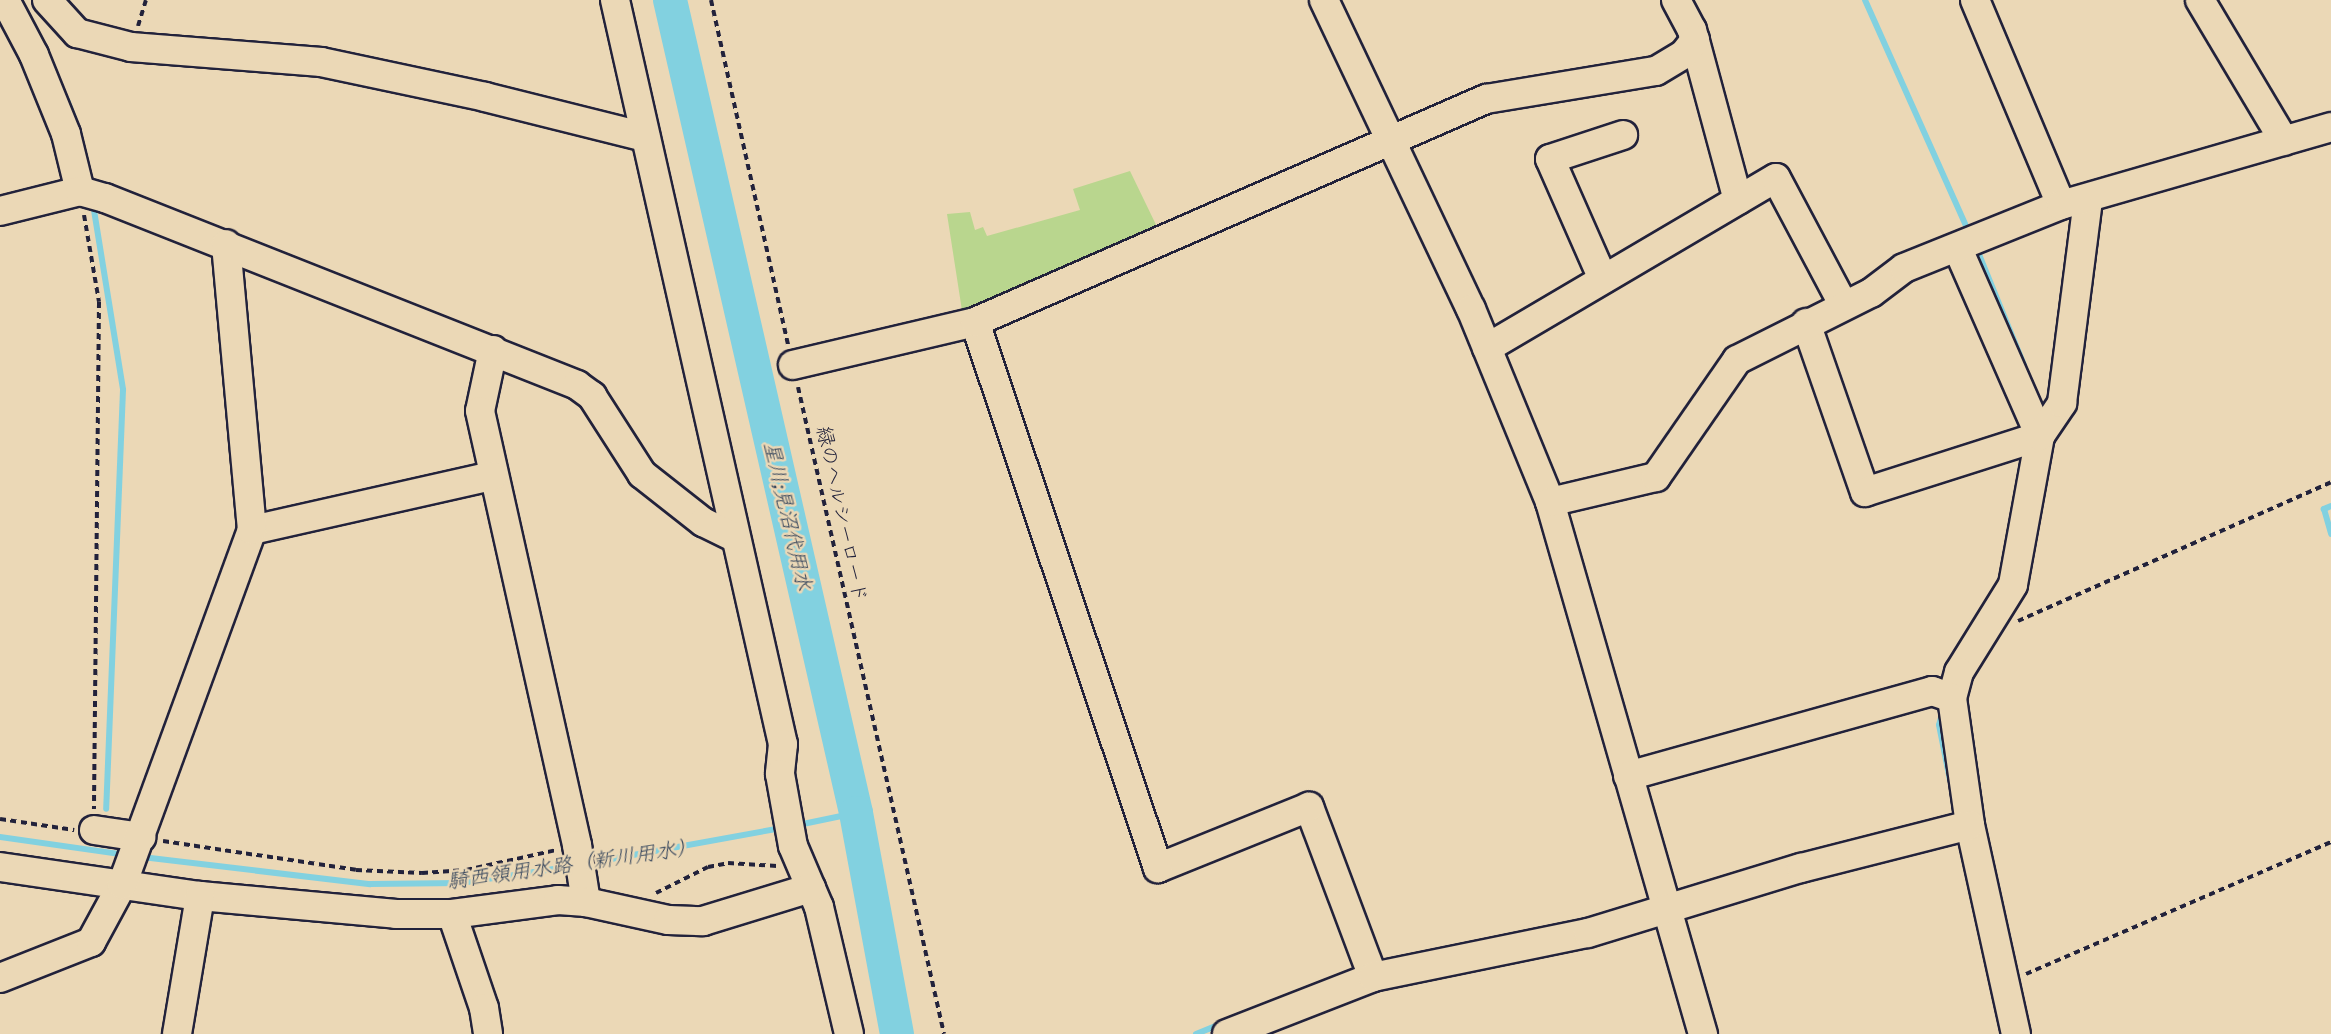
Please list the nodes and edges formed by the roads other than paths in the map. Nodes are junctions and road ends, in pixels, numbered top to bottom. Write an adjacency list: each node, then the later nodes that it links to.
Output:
1 (5, 0): 14 (street)
2 (47, 0): 11 (street)
3 (615, 0): 11 (street)
4 (1324, 0): 13 (street)
5 (1676, 0): 8 (street)
6 (1975, 0): 16 (street)
7 (2200, 0): 12 (street)
8 (1695, 40): 13 (street); 15 (street)
9 (2331, 127): 12 (street)
10 (1623, 135): 20 (street)
11 (645, 137): 31 (street)
12 (2284, 141): 16 (street)
13 (1390, 142): 22 (street); 24 (street)
14 (80, 191): 17 (street); 18 (street)
15 (1737, 200): 20 (street); 21 (street)
16 (2075, 202): 19 (street); 27 (street)
17 (0, 211)
18 (226, 244): 25 (street); 30 (street)
19 (1958, 249): 21 (street); 27 (street)
20 (1603, 279): 24 (street)
21 (1843, 304): 23 (street)
22 (975, 322): 26 (street); 44 (street)
23 (1806, 323): 27 (street); 29 (street)
24 (1487, 348): 29 (street)
25 (493, 350): 28 (street); 31 (street)
26 (793, 365)
27 (2040, 436): 32 (street)
28 (492, 476): 30 (street); 40 (street)
29 (1551, 502): 33 (street)
30 (252, 530): 36 (street)
31 (734, 537): 39 (street)
32 (1952, 698): 33 (street); 34 (street)
33 (1628, 776): 42 (street)
34 (1970, 825): 42 (street); 51 (street)
35 (85, 830): 36 (street)
36 (144, 840): 38 (street)
37 (0, 867): 38 (street)
38 (123, 881): 41 (street); 45 (street)
39 (811, 888): 40 (street); 48 (street)
40 (585, 891): 43 (street)
41 (200, 896): 43 (street); 46 (street)
42 (1666, 908): 44 (street); 50 (street)
43 (453, 914): 47 (street)
44 (1373, 977): 49 (street)
45 (0, 978)
46 (177, 1034)
47 (488, 1034)
48 (849, 1034)
49 (1227, 1034)
50 (1703, 1034)
51 (2016, 1034)

